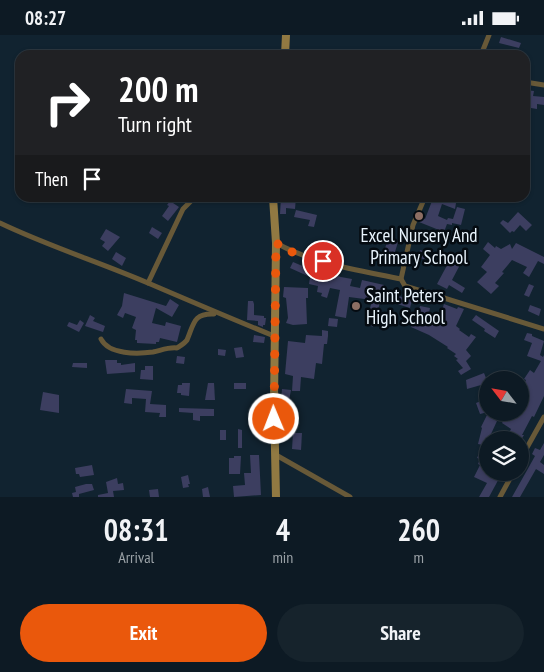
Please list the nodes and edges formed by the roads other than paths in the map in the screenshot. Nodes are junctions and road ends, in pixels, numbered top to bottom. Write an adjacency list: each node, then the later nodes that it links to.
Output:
1 (286, 35): 3 (street)
2 (489, 35): 4 (street)
3 (285, 50)
4 (482, 50)
5 (530, 83): 6 (street)
6 (544, 85)
7 (191, 202): 13 (street)
8 (273, 202): 11 (street)
9 (423, 202): 12 (street)
10 (0, 223): 13 (street)
11 (276, 243): 12 (street); 16 (street)
12 (401, 279): 15 (street)
13 (148, 283): 14 (street)
14 (217, 314): 16 (street); 17 (street)
15 (544, 329)
16 (274, 336): 20 (street)
17 (101, 339)
18 (544, 417): 19 (street)
19 (529, 444)
20 (276, 455): 22 (street); 23 (street)
21 (509, 481): 24 (street)
22 (276, 497)
23 (350, 497)
24 (500, 497)

